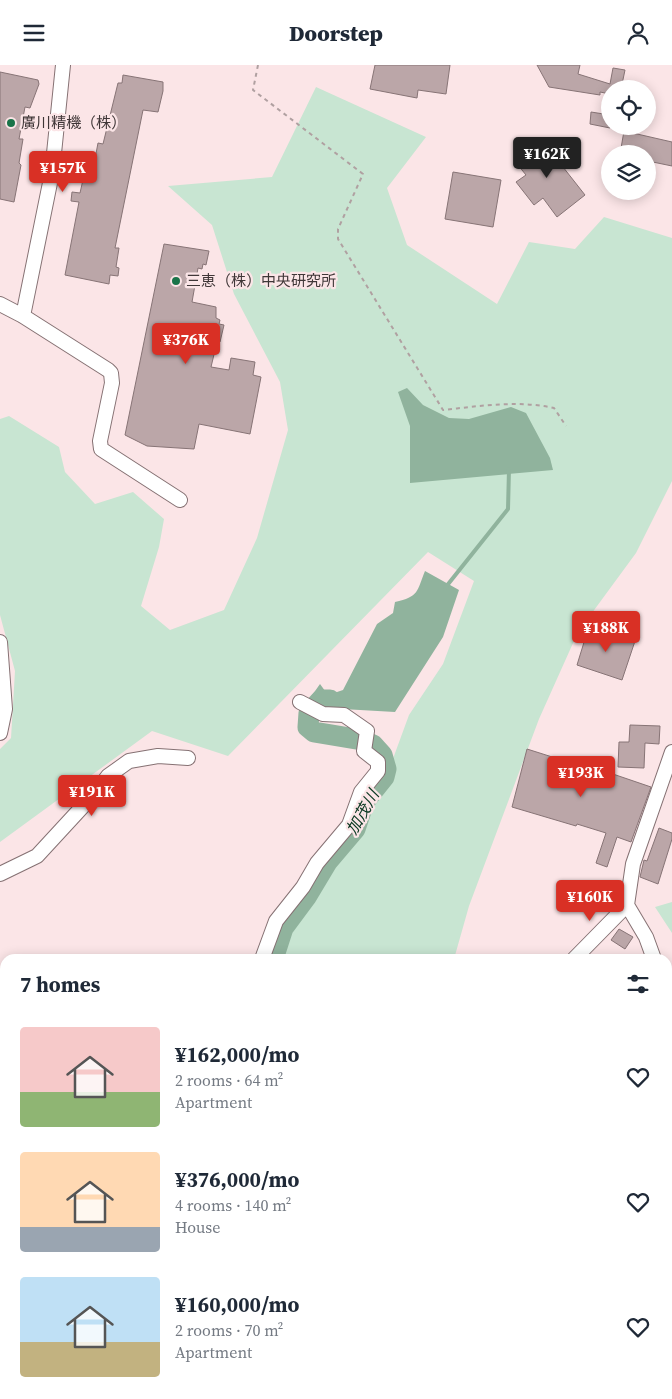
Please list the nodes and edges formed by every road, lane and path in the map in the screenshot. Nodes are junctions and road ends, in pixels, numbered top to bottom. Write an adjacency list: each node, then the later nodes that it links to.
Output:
1 (63, 65): 4 (street)
2 (258, 65): 5 (path)
3 (0, 304): 4 (street)
4 (23, 316): 6 (street)
5 (566, 426)
6 (180, 500)
7 (0, 642): 9 (street)
8 (300, 702): 14 (street)
9 (0, 733)
10 (672, 752): 13 (street)
11 (188, 759): 12 (street)
12 (0, 874)
13 (627, 905): 15 (street); 16 (street)
14 (264, 954)
15 (579, 954)
16 (652, 954)

